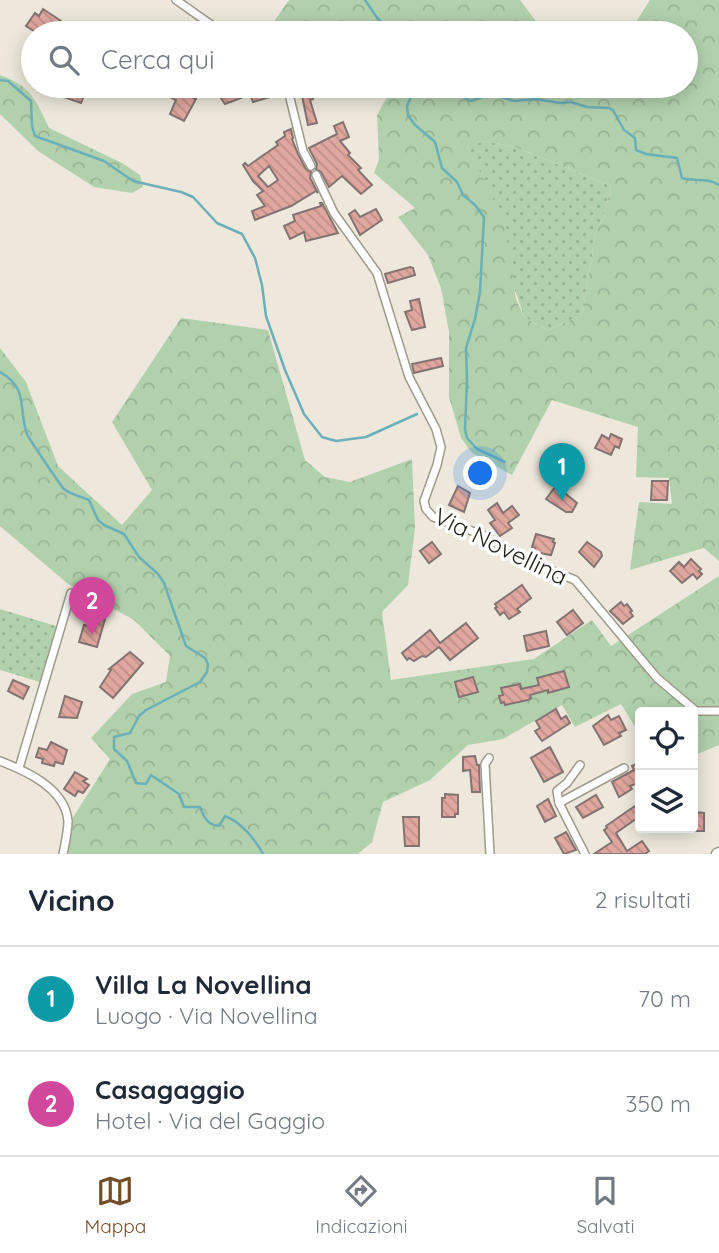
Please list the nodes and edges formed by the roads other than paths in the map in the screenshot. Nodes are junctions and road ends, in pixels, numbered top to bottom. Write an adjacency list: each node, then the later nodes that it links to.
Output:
1 (176, 0): 2 (street)
2 (206, 21)
3 (290, 98): 4 (street)
4 (311, 166)
5 (316, 175): 7 (street, Via Novellina)
6 (71, 593): 11 (street)
7 (719, 711)
8 (489, 758): 15 (street)
9 (0, 761): 11 (street)
10 (580, 765): 13 (street)
11 (19, 768): 14 (street)
12 (624, 768): 13 (street)
13 (559, 803): 16 (street)
14 (63, 854)
15 (490, 854)
16 (585, 854)

